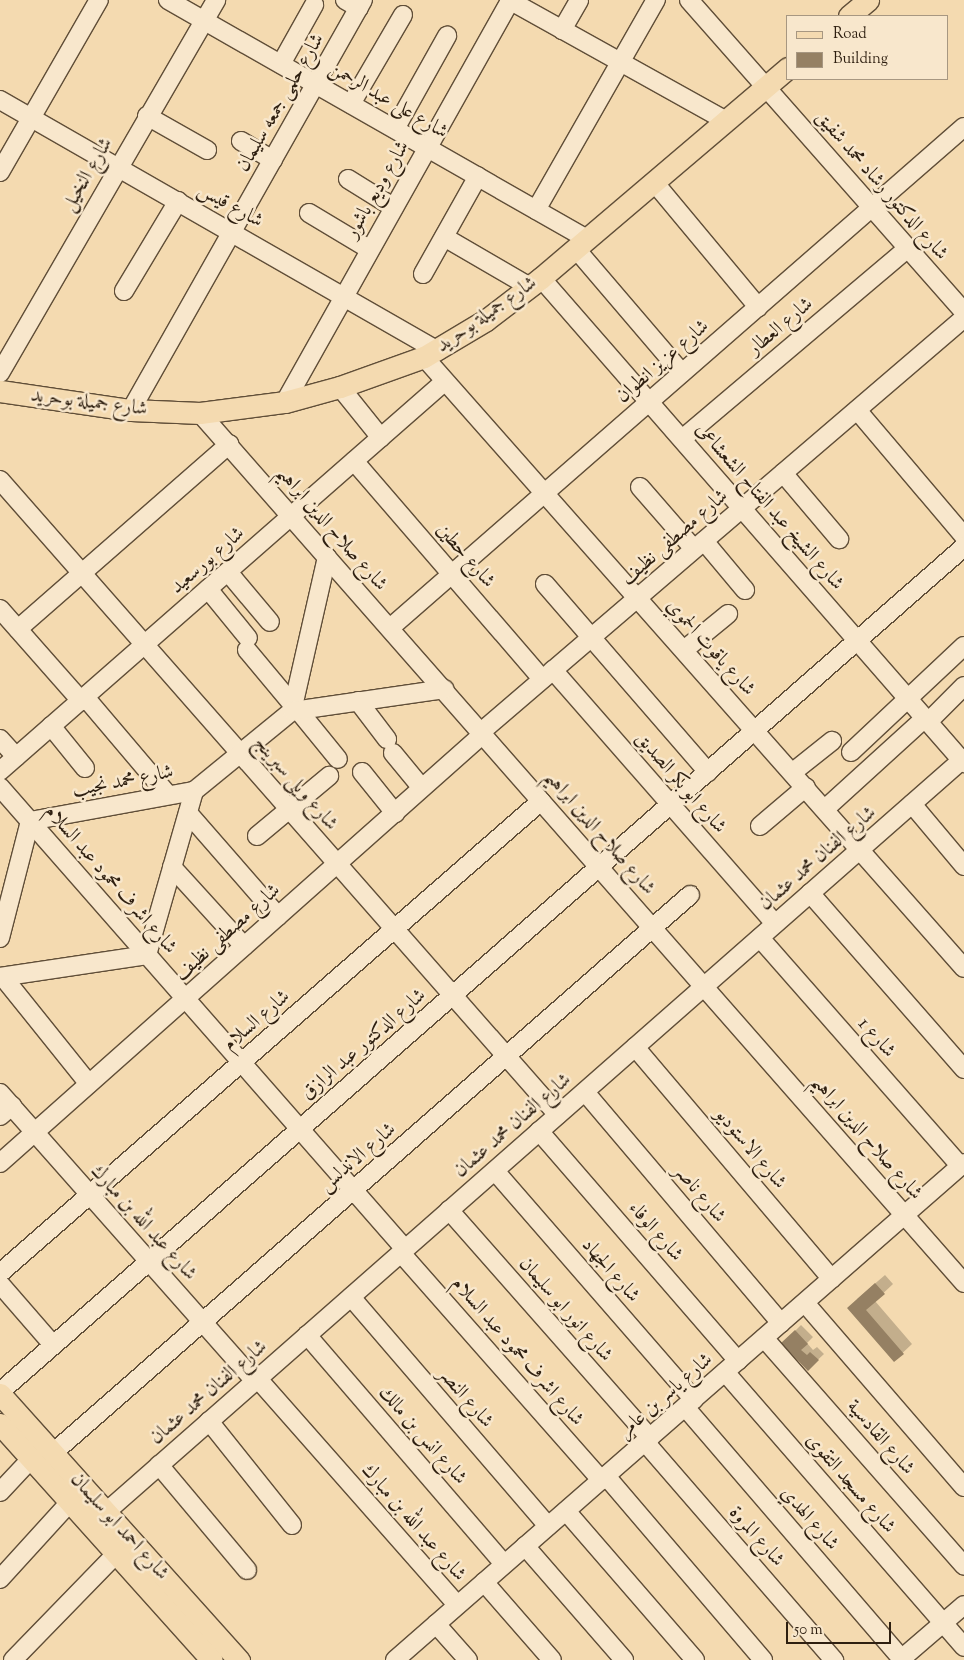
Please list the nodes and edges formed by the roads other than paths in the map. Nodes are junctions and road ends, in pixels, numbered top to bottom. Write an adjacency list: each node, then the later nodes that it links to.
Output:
1 (99, 0): 24 (street)
2 (168, 0): 13 (street, شارع على عبد الرحمن)
3 (216, 0): 13 (street, شارع النخيل)
4 (510, 0): 14 (street); 29 (street, شارع وديع باشور)
5 (579, 0): 14 (street)
6 (656, 0): 16 (street)
7 (689, 0): 20 (street, شارع الدكتور رشاد محمد شفيق)
8 (868, 0): 11 (main road)
9 (356, 3): 19 (street, شارع حلمى جمعه سليمان)
10 (314, 5): 17 (street)
11 (850, 15)
12 (403, 16): 22 (street)
13 (204, 21): 17 (street, شارع على عبد الرحمن); 23 (street, شارع النخيل)
14 (562, 30): 16 (street)
15 (447, 36): 27 (street)
16 (621, 62): 25 (street); 40 (street)
17 (281, 64): 19 (street, شارع على عبد الرحمن)
18 (786, 70): 20 (main road, شارع جميلة بوحريد)
19 (316, 84): 22 (street, شارع على عبد الرحمن); 31 (street, شارع حلمى جمعه سليمان)
20 (766, 87): 25 (main road, شارع جميلة بوحريد); 39 (street, شارع الدكتور رشاد محمد شفيق)
21 (0, 100): 24 (street, شارع قيس)
22 (352, 104): 27 (street, شارع على عبد الرحمن)
23 (148, 116): 30 (street); 32 (street, شارع النخيل)
24 (31, 118): 32 (street, شارع قيس); 33 (street)
25 (726, 121): 36 (main road, شارع جميلة بوحريد)
26 (964, 127): 39 (street, شارع عزيز انطوان)
27 (395, 129): 29 (street, شارع على عبد الرحمن)
28 (241, 141): 31 (street)
29 (427, 148): 34 (street, شارع على عبد الرحمن); 38 (street, شارع وديع باشور)
30 (207, 150)
31 (273, 160): 42 (street, شارع حلمى جمعه سليمان)
32 (117, 166): 37 (street, شارع قيس); 55 (street, شارع النخيل)
33 (0, 172)
34 (478, 176): 40 (street, شارع على عبد الرحمن); 43 (street)
35 (348, 179): 38 (street)
36 (654, 182): 44 (main road, شارع جميلة بوحريد); 51 (street)
37 (178, 201): 42 (street, شارع قيس); 49 (street)
38 (393, 207): 46 (street, شارع وديع باشور)
39 (872, 208): 45 (street, شارع الدكتور رشاد محمد شفيق); 51 (street, شارع عزيز انطوان)
40 (536, 210): 44 (street, شارع على عبد الرحمن)
41 (309, 214): 46 (street)
42 (232, 231): 50 (street, شارع قيس); 62 (street, شارع حلمى جمعه سليمان)
43 (444, 237): 47 (street); 48 (street, شارع الشيخ عبد الفتاح الشعشاعى)
44 (582, 244): 48 (main road, شارع جميلة بوحريد); 56 (street)
45 (908, 248): 52 (street, شارع الدكتور رشاد محمد شفيق); 66 (street, شارع العطار)
46 (370, 249): 50 (street, شارع وديع باشور)
47 (423, 274)
48 (535, 282): 54 (main road, شارع جميلة بوحريد); 61 (street, شارع الشيخ عبد الفتاح الشعشاعى)
49 (124, 291)
50 (343, 294): 54 (street, شارع قيس); 60 (street, شارع وديع باشور)
51 (758, 307): 56 (street, شارع عزيز انطوان)
52 (964, 312)
53 (964, 318): 63 (street, شارع مصطفى نظيف)
54 (431, 354): 57 (street, شارع ياقوت الحموي); 58 (main road, شارع جميلة بوحريد)
55 (0, 373)
56 (682, 373): 61 (street, شارع عزيز انطوان)
57 (444, 382): 65 (street, شارع بورسعيد); 72 (street, شارع ياقوت الحموي)
58 (340, 387): 60 (main road, شارع جميلة بوحريد); 65 (street)
59 (0, 391): 62 (main road, شارع جميلة بوحريد)
60 (285, 402): 64 (main road, شارع جميلة بوحريد)
61 (649, 402): 66 (street, شارع الشيخ عبد الفتاح الشعشاعى); 72 (street, شارع عزيز انطوان)
62 (131, 410): 64 (main road, شارع جميلة بوحريد)
63 (857, 410): 69 (street, شارع مصطفى نظيف); 75 (street)
64 (200, 413): 67 (street, شارع صلاح الدين ابراهيم)
65 (381, 438): 68 (street, شارع بورسعيد)
66 (682, 439): 73 (street, شارع الشيخ عبد الفتاح الشعشاعى)
67 (229, 444): 74 (street, شارع صلاح الدين ابراهيم); 81 (street)
68 (354, 461): 74 (street, شارع بورسعيد); 82 (street, شارع حطين)
69 (783, 473): 73 (street, شارع مصطفى نظيف); 76 (street)
70 (0, 480): 81 (street, شارع ويلى سبرينج)
71 (640, 487): 77 (street)
72 (544, 493): 82 (street, شارع عزيز انطوان); 86 (street, شارع ياقوت الحموي)
73 (742, 508): 77 (street, شارع مصطفى نظيف); 93 (street, شارع الشيخ عبد الفتاح الشعشاعى)
74 (292, 516): 79 (street, شارع صلاح الدين ابراهيم); 80 (street, شارع بورسعيد)
75 (964, 536)
76 (839, 539)
77 (699, 545): 85 (street); 86 (street, شارع مصطفى نظيف)
78 (964, 547): 93 (street, شارع الدكتور عبد الرازق)
79 (328, 557): 90 (street, شارع صلاح الدين ابراهيم); 103 (street)
80 (228, 572): 84 (street, شارع بورسعيد); 89 (street)
81 (82, 573): 91 (street); 94 (street, شارع ويلى سبرينج)
82 (452, 574): 90 (street, شارع عزيز انطوان); 97 (street, شارع حطين)
83 (545, 584): 92 (street)
84 (208, 589): 94 (street, شارع بورسعيد); 103 (street)
85 (745, 590)
86 (638, 598): 92 (street, شارع مصطفى نظيف); 96 (street, شارع ياقوت الحموي)
87 (0, 609): 91 (street)
88 (728, 614): 96 (street)
89 (270, 622)
90 (390, 628): 99 (street, شارع صلاح الدين ابراهيم)
91 (18, 629): 101 (street)
92 (592, 638): 97 (street, شارع مصطفى نظيف); 118 (street)
93 (858, 641): 100 (street, شارع الشيخ عبد الفتاح الشعشاعى); 106 (street, شارع الدكتور عبد الرازق)
94 (145, 645): 101 (street, شارع بورسعيد); 111 (street, شارع ويلى سبرينج)
95 (964, 646): 100 (street)
96 (684, 650): 106 (street, شارع ياقوت الحموي)
97 (548, 675): 107 (street, شارع مصطفى نظيف); 128 (street, شارع ابو بكر الصديق)
98 (964, 686): 104 (street)
99 (444, 689): 102 (street); 107 (street, شارع صلاح الدين ابراهيم)
100 (908, 698): 104 (street, شارع الشيخ عبد الفتاح الشعشاعى); 110 (street)
101 (83, 699): 105 (street, شارع بورسعيد); 125 (street)
102 (358, 701): 103 (street); 123 (street)
103 (294, 709): 111 (street); 113 (street)
104 (926, 720): 114 (street, شارع الشيخ عبد الفتاح الشعشاعى); 130 (street)
105 (51, 726): 112 (street, شارع بورسعيد); 115 (street)
106 (756, 731): 118 (street, شارع الدكتور عبد الرازق); 119 (street, شارع ياقوت الحموي)
107 (482, 733): 123 (street, شارع مصطفى نظيف); 126 (street, شارع صلاح الدين ابراهيم)
108 (0, 739): 112 (street)
109 (832, 741): 119 (street)
110 (851, 752)
111 (240, 753): 124 (street); 129 (street, شارع ويلى سبرينج)
112 (16, 757): 116 (street, شارع بورسعيد)
113 (338, 759)
114 (963, 761): 127 (street, شارع الفنان محمد عثمان)
115 (85, 768)
116 (0, 771)
117 (362, 772): 132 (street)
118 (708, 772): 128 (street, شارع الدكتور عبد الرازق)
119 (793, 772): 122 (street, شارع ياقوت الحموي)
120 (329, 776): 129 (street)
121 (0, 787): 133 (street, شارع اشرف محمود عبد السلام)
122 (806, 787): 130 (street, شارع ياقوت الحموي); 134 (street)
123 (422, 788): 132 (street, شارع مصطفى نظيف)
124 (194, 791): 125 (street, شارع محمد نجيب); 131 (street)
125 (168, 795): 133 (street, شارع محمد نجيب)
126 (541, 800): 140 (street, شارع صلاح الدين ابراهيم); 147 (street, شارع السلام)
127 (912, 804): 136 (street, شارع الفنان محمد عثمان); 138 (street)
128 (671, 805): 140 (street, شارع الدكتور عبد الرازق); 145 (street, شارع ابو بكر الصديق)
129 (289, 809): 135 (street); 137 (street, شارع ويلى سبرينج)
130 (825, 809): 136 (street, شارع ياقوت الحموي)
131 (188, 813): 139 (street); 144 (street)
132 (395, 813): 137 (street, شارع مصطفى نظيف)
133 (30, 821): 143 (street); 151 (street, شارع اشرف محمود عبد السلام)
134 (760, 826)
135 (257, 836)
136 (860, 850): 141 (street, شارع الفنان محمد عثمان); 152 (street, شارع ياقوت الحموي)
137 (337, 864): 144 (street, شارع مصطفى نظيف); 147 (street, شارع ويلى سبرينج)
138 (964, 866)
139 (172, 867): 150 (street); 151 (street)
140 (600, 867): 146 (street, شارع صلاح الدين ابراهيم); 155 (street, شارع الدكتور عبد الرازق)
141 (810, 893): 145 (street, شارع الفنان محمد عثمان); 160 (street)
142 (690, 895): 146 (street, شارع الاندلس)
143 (3, 914): 148 (street)
144 (278, 916): 150 (street, شارع مصطفى نظيف)
145 (775, 924): 149 (street, شارع الفنان محمد عثمان)
146 (653, 927): 154 (street, شارع صلاح الدين ابراهيم); 158 (street, شارع الاندلس)
147 (394, 929): 155 (street, شارع ويلى سبرينج); 159 (street, شارع السلام)
148 (0, 938)
149 (760, 938): 154 (street, شارع الفنان محمد عثمان); 170 (street, شارع 1)
150 (244, 946): 156 (street, شارع مصطفى نظيف)
151 (147, 955): 153 (street); 156 (street, شارع اشرف محمود عبد السلام)
152 (963, 965)
153 (1, 977): 161 (street)
154 (705, 986): 157 (street, شارع الفنان محمد عثمان); 175 (street, شارع صلاح الدين ابراهيم)
155 (453, 996): 158 (street, شارع ويلى سبرينج); 166 (street, شارع الدكتور عبد الرازق)
156 (186, 999): 159 (street, شارع اشرف محمود عبد السلام); 161 (street, شارع مصطفى نظيف)
157 (635, 1047): 163 (street, شارع الفنان محمد عثمان); 179 (street, شارع الاستوديو)
158 (506, 1056): 165 (street, شارع ويلى سبرينج); 172 (street, شارع الاندلس)
159 (241, 1062): 166 (street, شارع اشرف محمود عبد السلام); 173 (street, شارع السلام)
160 (964, 1069)
161 (89, 1084): 167 (street, شارع مصطفى نظيف)
162 (0, 1092): 164 (street, شارع عبد الله بن مبارك)
163 (585, 1092): 165 (street, شارع الفنان محمد عثمان); 185 (street, شارع ناصر)
164 (6, 1111): 167 (street, شارع عبد الله بن مبارك)
165 (558, 1115): 168 (street, شارع الفنان محمد عثمان)
166 (300, 1129): 172 (street, شارع اشرف محمود عبد السلام); 177 (street, شارع الدكتور عبد الرازق)
167 (35, 1132): 169 (street, شارع مصطفى نظيف); 173 (street, شارع عبد الله بن مبارك)
168 (539, 1132): 171 (street, شارع الفنان محمد عثمان); 189 (street, شارع الوفاء)
169 (0, 1164)
170 (962, 1165): 175 (street, شارع ياسر بن عامر)
171 (494, 1170): 174 (street, شارع الفنان محمد عثمان); 192 (street, شارع الجهاد)
172 (353, 1190): 176 (street, شارع اشرف محمود عبد السلام); 184 (street, شارع الاندلس)
173 (90, 1194): 177 (street, شارع عبد الله بن مبارك); 178 (street, شارع السلام)
174 (449, 1210): 176 (street, شارع الفنان محمد عثمان); 195 (street, شارع انور ابو سليمان)
175 (905, 1215): 179 (street, شارع ياسر بن عامر); 180 (street, شارع صلاح الدين ابراهيم)
176 (403, 1251): 182 (street, شارع الفنان محمد عثمان); 199 (street, شارع اشرف محمود عبد السلام)
177 (149, 1261): 184 (street, شارع عبد الله بن مبارك); 188 (street, شارع الدكتور عبد الرازق)
178 (0, 1273)
179 (832, 1278): 183 (street, شارع ياسر بن عامر)
180 (964, 1283)
181 (0, 1284): 188 (street)
182 (351, 1297): 186 (street, شارع الفنان محمد عثمان); 206 (street, شارع النصر)
183 (805, 1303): 185 (street, شارع ياسر بن عامر); 200 (street)
184 (203, 1322): 190 (street, شارع عبد الله بن مبارك); 196 (street, شارع الاندلس)
185 (781, 1323): 187 (street, شارع ياسر بن عامر)
186 (307, 1335): 190 (street, شارع الفنان محمد عثمان); 209 (street, شارع انس بن مالك)
187 (764, 1338): 189 (street, شارع ياسر بن عامر); 210 (street, شارع القادسية)
188 (53, 1345): 191 (street, شارع الدكتور عبد الرازق)
189 (731, 1367): 192 (street, شارع ياسر بن عامر); 217 (street, شارع مسجد التقوى)
190 (256, 1380): 193 (street, شارع الفنان محمد عثمان); 214 (street, شارع عبد الله بن مبارك)
191 (0, 1393): 196 (main road, شارع احمد ابو سليمان)
192 (689, 1403): 195 (street, شارع ياسر بن عامر); 219 (street, شارع الهدي)
193 (209, 1421): 198 (street, شارع الفنان محمد عثمان); 205 (street)
194 (0, 1424): 197 (main road, شارع احمد ابو سليمان)
195 (647, 1440): 199 (street, شارع ياسر بن عامر); 229 (street, شارع المروة)
196 (53, 1453): 204 (main road, شارع احمد ابو سليمان)
197 (31, 1459): 201 (street); 202 (main road, شارع احمد ابو سليمان)
198 (159, 1466): 204 (street, شارع الفنان محمد عثمان); 211 (street)
199 (603, 1478): 203 (street, شارع ياسر بن عامر); 228 (street, شارع اشرف محمود عبد السلام)
200 (964, 1486)
201 (0, 1492)
202 (70, 1502): 204 (main road, شارع احمد ابو سليمان); 212 (street)
203 (566, 1511): 206 (street, شارع ياسر بن عامر); 227 (street)
204 (98, 1519): 208 (main road, شارع احمد ابو سليمان); 222 (main road, شارع احمد ابو سليمان)
205 (292, 1525)
206 (548, 1526): 207 (street, شارع ياسر بن عامر)
207 (525, 1546): 209 (street, شارع ياسر بن عامر); 226 (street)
208 (116, 1554): 220 (street); 221 (main road, شارع احمد ابو سليمان)
209 (504, 1564): 213 (street, شارع ياسر بن عامر)
210 (964, 1566)
211 (247, 1570)
212 (0, 1579)
213 (484, 1582): 214 (street, شارع ياسر بن عامر); 225 (street)
214 (457, 1605): 216 (street, شارع ياسر بن عامر)
215 (964, 1605): 217 (street)
216 (436, 1624): 223 (street, شارع ياسر بن عامر); 224 (street)
217 (942, 1624): 218 (street, شارع مسجد التقوى); 219 (street)
218 (964, 1647)
219 (901, 1659)
220 (13, 1660)
221 (212, 1660)
222 (239, 1660)
223 (395, 1660)
224 (468, 1660)
225 (552, 1660)
226 (624, 1660)
227 (695, 1660)
228 (763, 1660)
229 (834, 1660)

